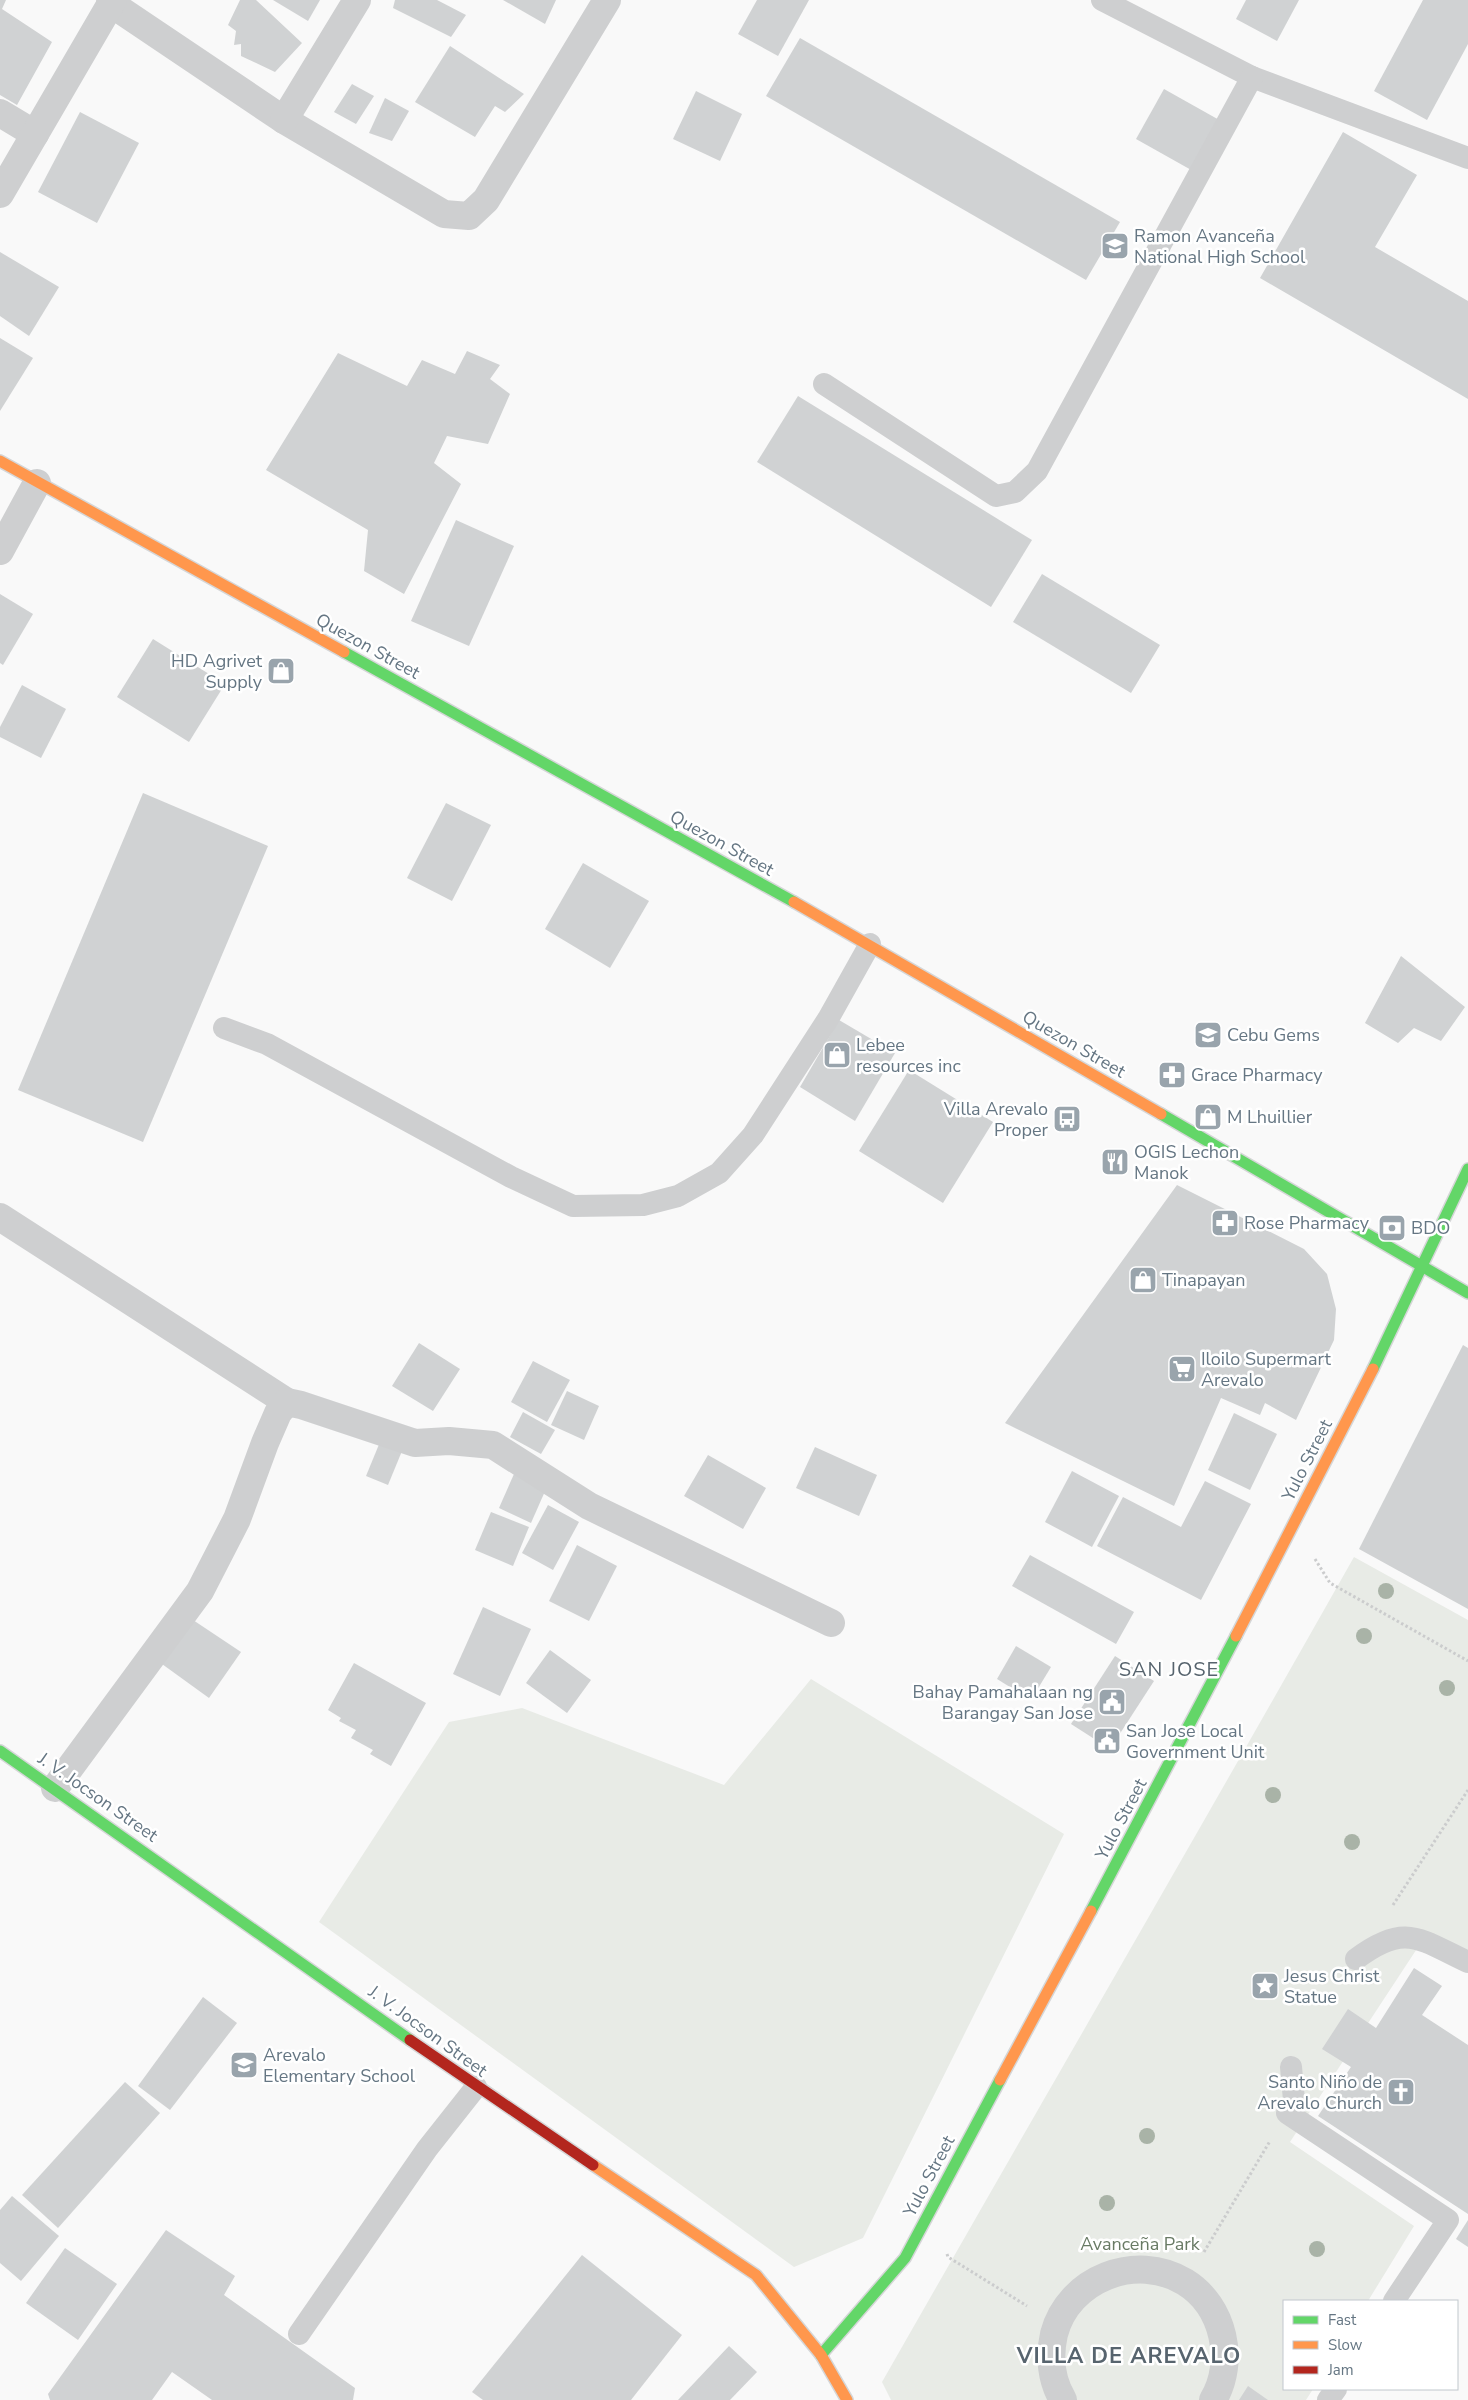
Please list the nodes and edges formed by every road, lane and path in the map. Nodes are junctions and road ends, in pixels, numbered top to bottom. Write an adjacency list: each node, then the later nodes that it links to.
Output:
1 (357, 0): 7 (street)
2 (607, 0): 7 (street)
3 (1102, 0): 5 (lane)
4 (112, 2): 7 (street); 8 (street)
5 (1252, 77): 9 (lane); 11 (lane)
6 (0, 113): 8 (street)
7 (284, 120)
8 (35, 134): 10 (street)
9 (1468, 158)
10 (0, 194)
11 (824, 384)
12 (0, 461): 13 (main road, Quezon Street)
13 (37, 483): 14 (street); 15 (main road, Quezon Street)
14 (0, 551)
15 (870, 944): 16 (lane); 19 (main road, Quezon Street)
16 (224, 1028)
17 (1468, 1170): 19 (main road, Yulo Street)
18 (0, 1218): 21 (street)
19 (1422, 1265): 20 (main road, Quezon Street); 22 (main road, Yulo Street)
20 (1468, 1293)
21 (287, 1402): 23 (street); 26 (street)
22 (1293, 1524): 24 (path); 34 (main road, Yulo Street)
23 (831, 1623)
24 (1468, 1661)
25 (0, 1751): 26 (main road, J. V. Jocson Street)
26 (55, 1788): 32 (main road, J. V. Jocson Street)
27 (1468, 1790): 28 (path)
28 (1391, 1907)
29 (1356, 1959): 30 (lane)
30 (1468, 1962)
31 (1291, 2066): 33 (lane)
32 (476, 2088): 38 (lane); 39 (main road, J. V. Jocson Street)
33 (1287, 2113): 35 (path); 36 (lane)
34 (936, 2200): 37 (path); 39 (main road, Yulo Street)
35 (1185, 2282): 37 (street); 42 (street)
36 (1395, 2300)
37 (1057, 2325): 41 (street)
38 (299, 2334)
39 (821, 2355): 40 (main road, J. V. Jocson Street)
40 (847, 2400)
41 (1063, 2400)
42 (1213, 2400)

